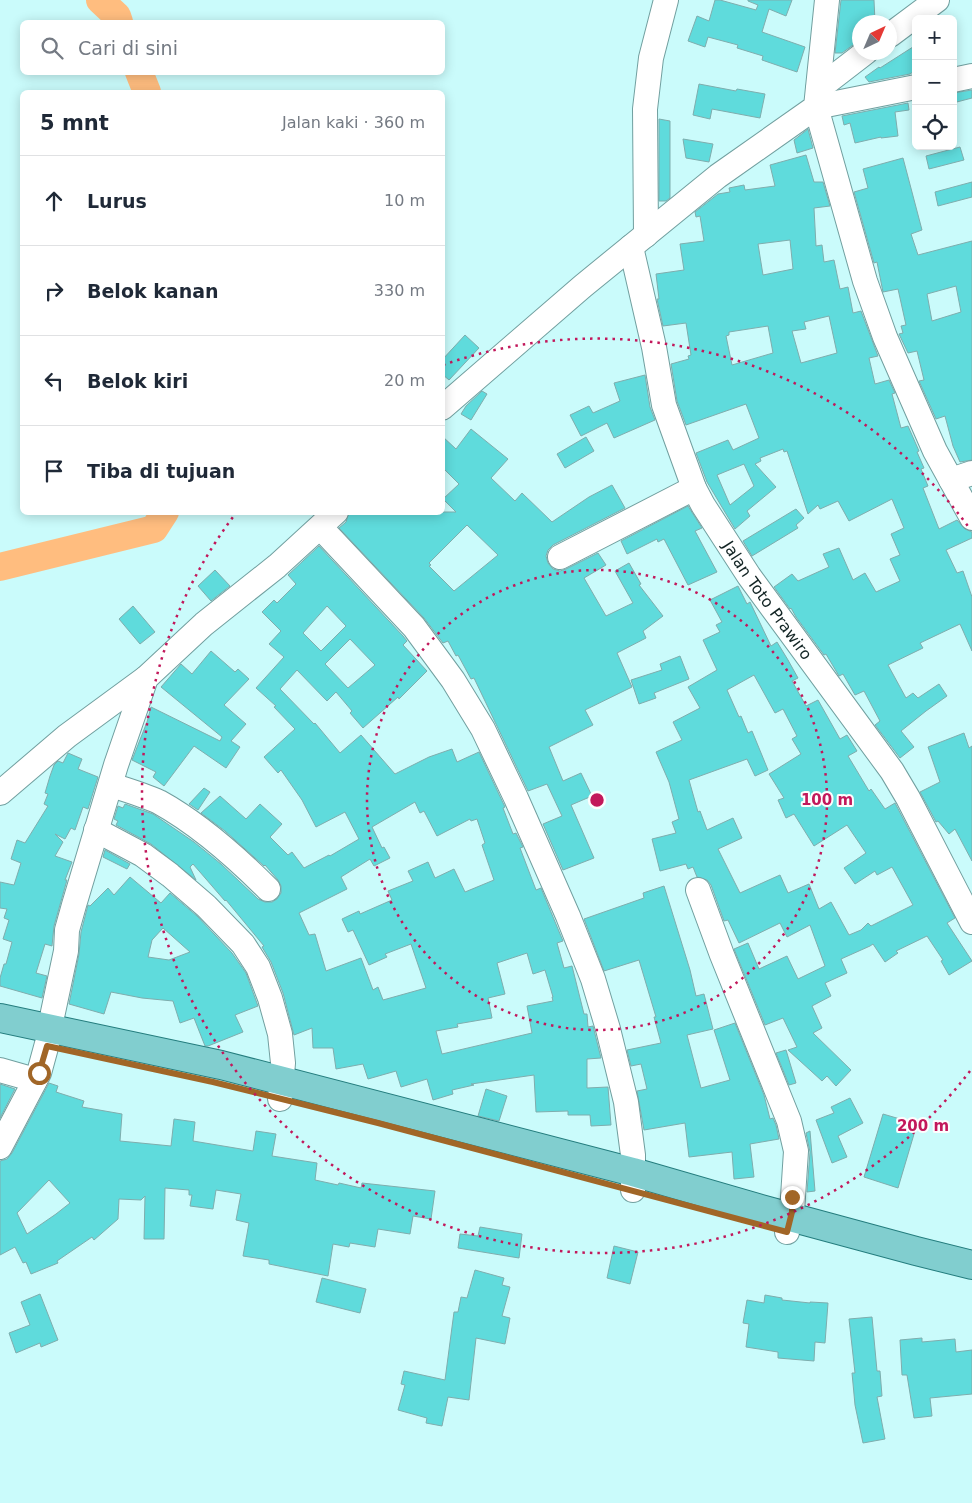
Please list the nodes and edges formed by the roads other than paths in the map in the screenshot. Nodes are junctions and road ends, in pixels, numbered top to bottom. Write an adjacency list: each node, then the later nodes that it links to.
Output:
1 (666, 0): 10 (street, Jalan Toto Prawiro)
2 (826, 0): 9 (street)
3 (937, 0): 4 (street)
4 (897, 30)
5 (857, 60): 9 (street)
6 (972, 76): 7 (street)
7 (957, 79)
8 (912, 87): 9 (street)
9 (817, 98): 10 (street); 12 (street)
10 (638, 241): 11 (street); 13 (street, Jalan Toto Prawiro)
11 (445, 405)
12 (962, 476): 14 (street)
13 (694, 488): 16 (street); 23 (street, Jalan Toto Prawiro)
14 (972, 518)
15 (328, 520): 17 (street); 30 (street)
16 (560, 558)
17 (146, 678): 18 (street); 19 (street)
18 (111, 785): 20 (street); 21 (street)
19 (0, 793)
20 (96, 830): 26 (street); 28 (street)
21 (268, 889)
22 (698, 890): 31 (street)
23 (972, 922)
24 (0, 1018): 26 (main road)
25 (0, 1037): 26 (main road)
26 (46, 1047): 27 (street); 28 (main road); 29 (street)
27 (0, 1070)
28 (282, 1079): 30 (main road)
29 (0, 1147)
30 (633, 1171): 31 (main road)
31 (790, 1215): 32 (main road); 33 (main road)
32 (972, 1265)
33 (972, 1279)

